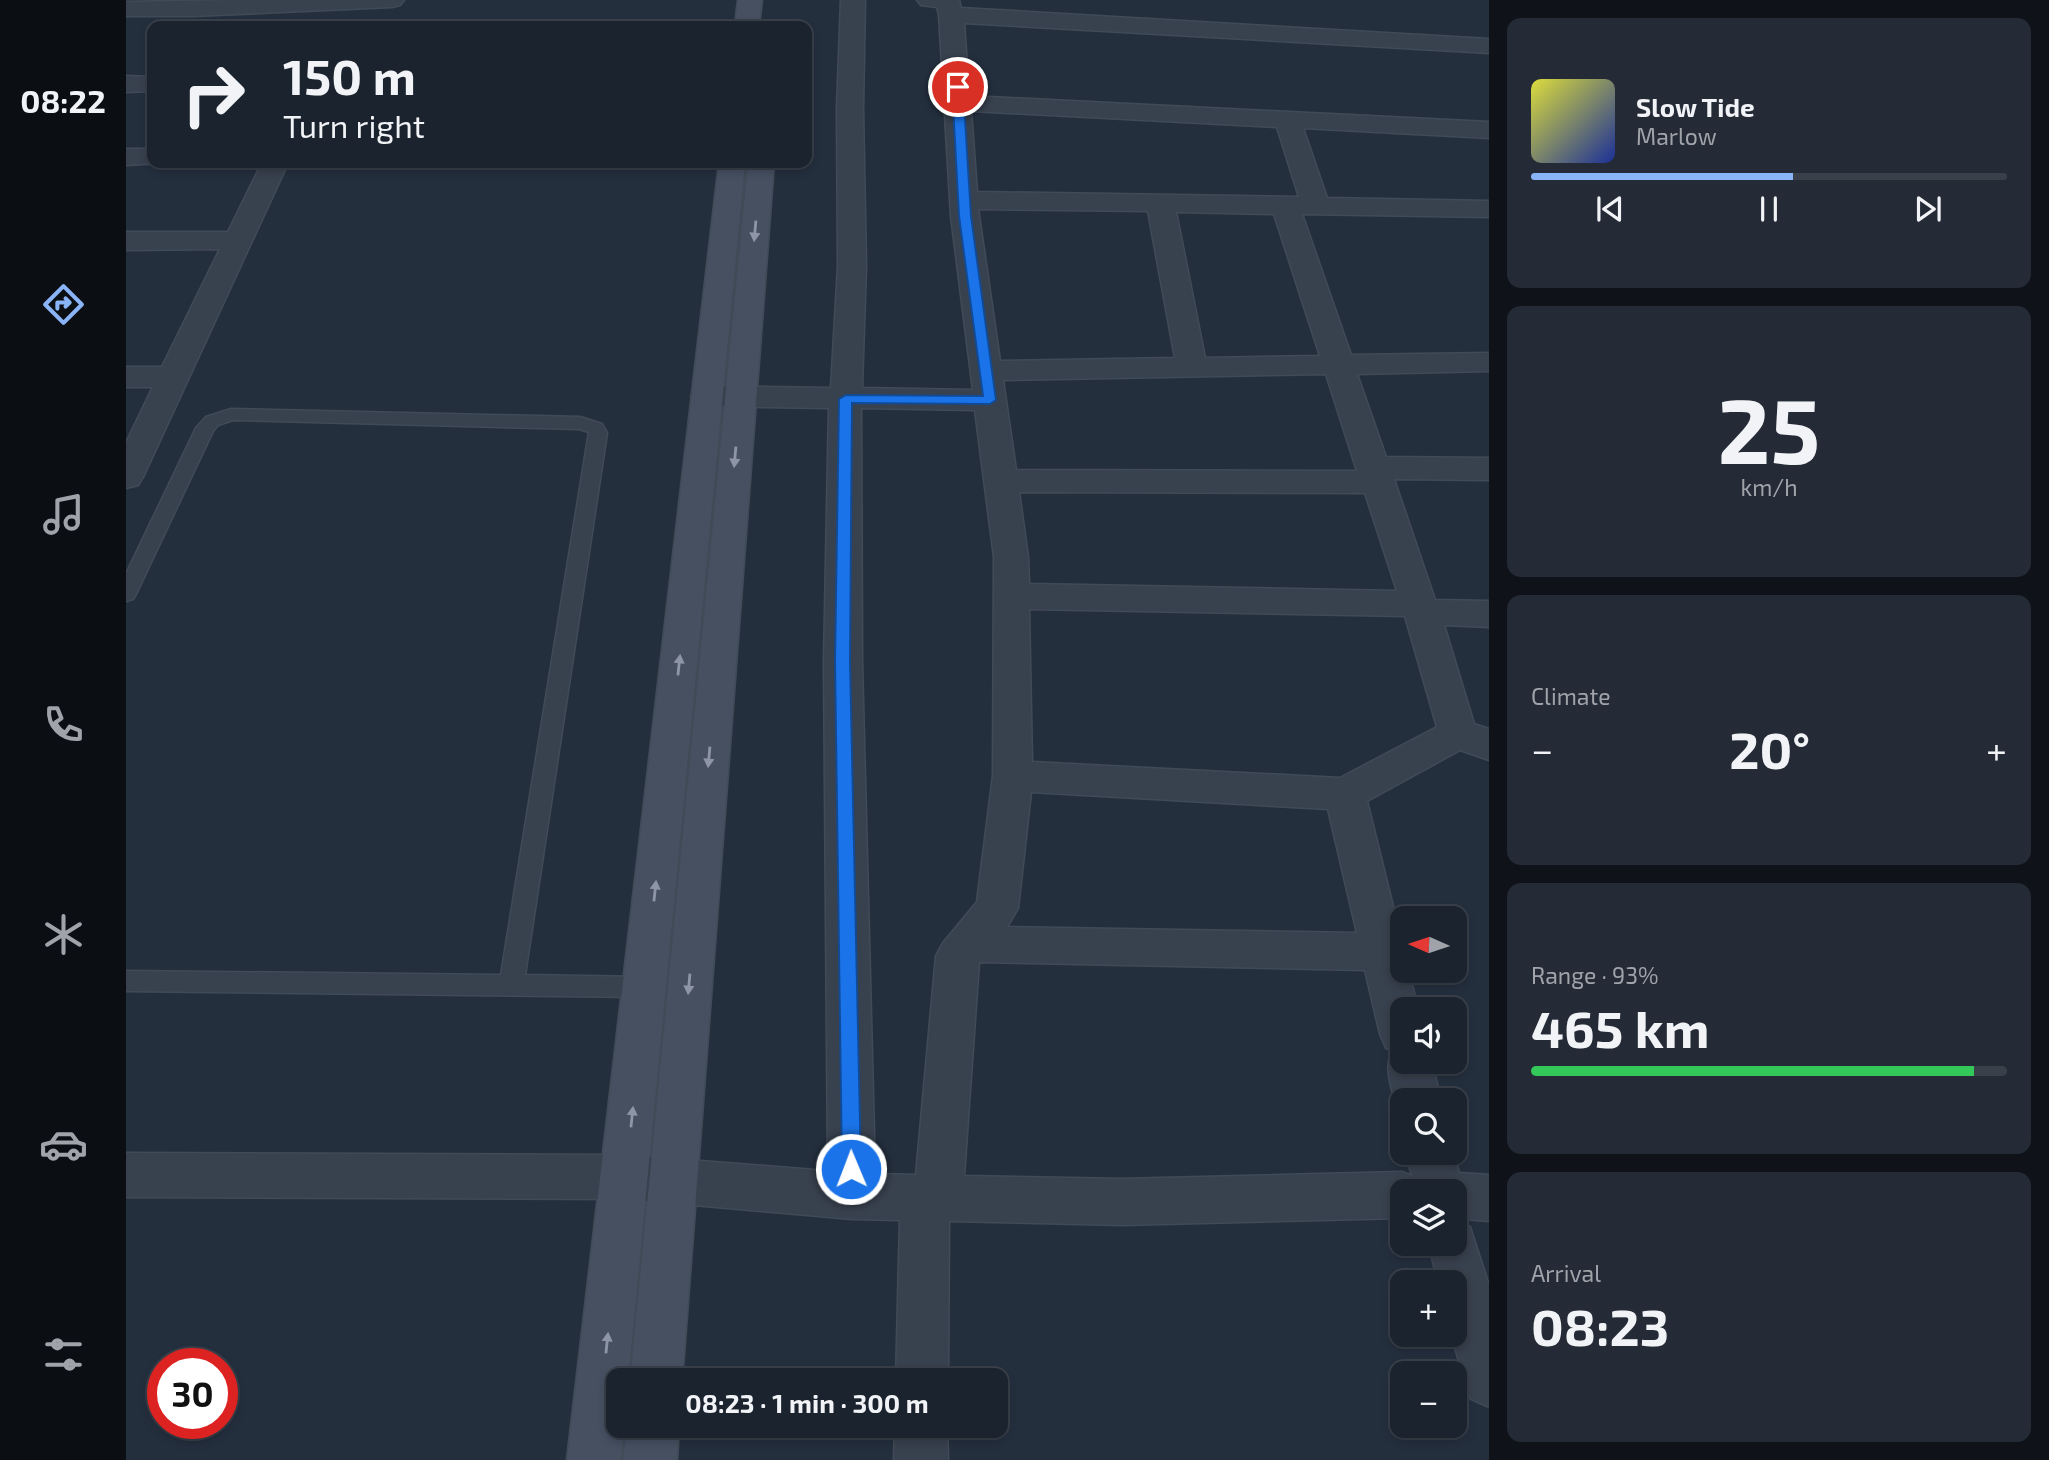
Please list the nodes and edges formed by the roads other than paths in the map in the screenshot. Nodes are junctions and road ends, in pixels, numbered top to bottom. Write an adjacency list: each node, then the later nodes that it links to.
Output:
1 (392, 0): 5 (street)
2 (750, 0): 9 (street)
3 (853, 0): 34 (street)
4 (283, 2): 5 (street); 7 (street)
5 (351, 2): 8 (street)
6 (945, 3): 10 (street); 13 (street)
7 (126, 9)
8 (342, 21)
9 (748, 21)
10 (1489, 46)
11 (126, 84): 12 (street)
12 (147, 84)
13 (958, 103): 14 (street); 21 (street)
14 (1287, 119): 15 (street); 23 (street)
15 (1489, 130)
16 (126, 157): 17 (street)
17 (147, 157)
18 (273, 168): 25 (street)
19 (732, 168): 33 (street)
20 (760, 168): 33 (street, one-way to 33)
21 (964, 200): 22 (street); 32 (street)
22 (1160, 203): 23 (street); 29 (street)
23 (1300, 205): 24 (street); 28 (street)
24 (1489, 209)
25 (238, 240): 26 (street); 31 (street)
26 (126, 241)
27 (1489, 362): 28 (street)
28 (1338, 366): 29 (street); 36 (street)
29 (1192, 368): 32 (street)
30 (126, 377): 31 (street)
31 (173, 377): 37 (street)
32 (988, 386): 34 (street); 38 (street)
33 (724, 397): 34 (street); 50 (street, one-way to 33); 54 (street, one-way to 54)
34 (846, 399): 56 (street)
35 (1489, 469): 36 (street)
36 (1374, 475): 38 (street); 41 (street)
37 (126, 477)
38 (1000, 481): 40 (street)
39 (126, 594): 49 (lane)
40 (1011, 596): 41 (street); 44 (street)
41 (1420, 608): 42 (street); 43 (street)
42 (1489, 614)
43 (1473, 739): 45 (street)
44 (1013, 776): 45 (street); 46 (street)
45 (1345, 794): 47 (street)
46 (968, 944): 47 (street); 58 (street)
47 (1382, 953): 51 (street)
48 (126, 981): 49 (lane)
49 (511, 986): 50 (lane)
50 (645, 987): 53 (street, one-way to 50)
51 (1393, 997)
52 (126, 1175): 53 (street)
53 (625, 1177): 54 (street); 66 (street, one-way to 53)
54 (672, 1180): 56 (street); 61 (street)
55 (1390, 1195): 58 (street)
56 (852, 1196): 58 (street)
57 (1467, 1196): 59 (street)
58 (932, 1197): 62 (street)
59 (1489, 1198)
60 (1456, 1256): 63 (street)
61 (657, 1368)
62 (923, 1368)
63 (1489, 1381)
64 (652, 1438): 67 (street)
65 (921, 1438): 68 (street)
66 (594, 1460)
67 (650, 1460)
68 (921, 1460)

